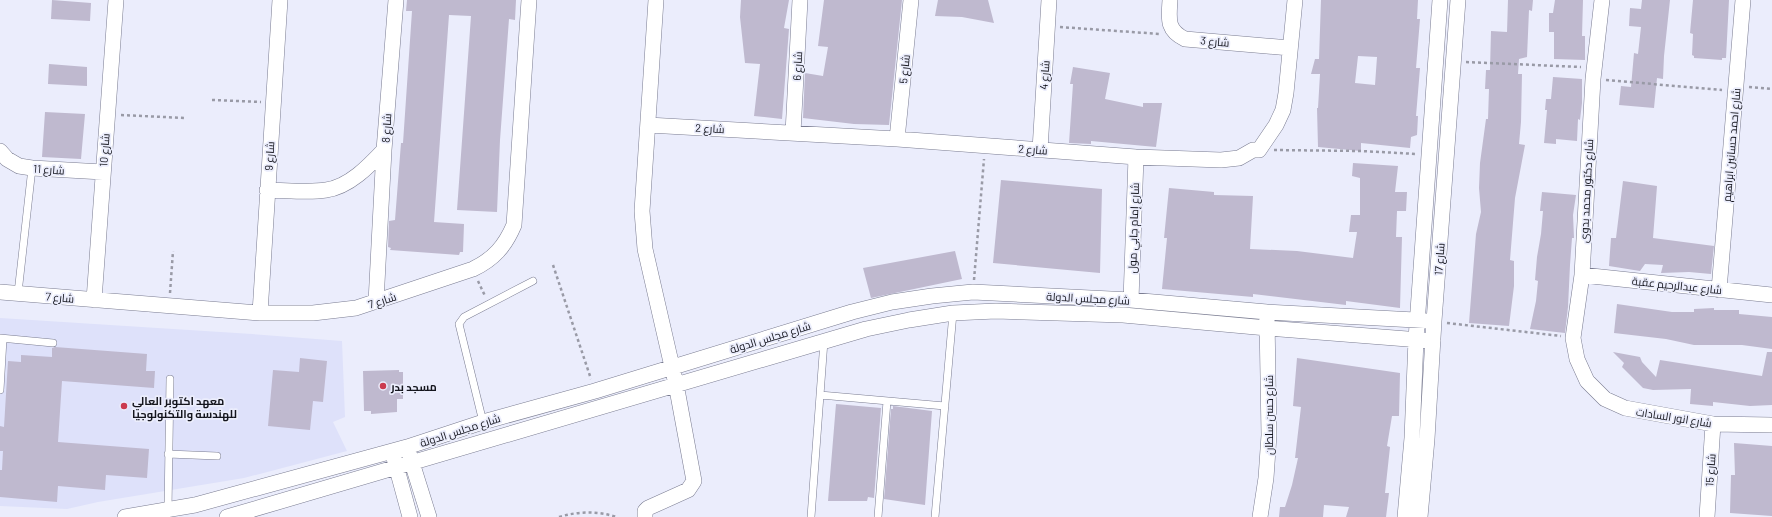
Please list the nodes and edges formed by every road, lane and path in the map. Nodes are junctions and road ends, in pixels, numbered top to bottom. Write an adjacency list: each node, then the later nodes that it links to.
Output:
1 (116, 0): 24 (street, شارع 10)
2 (280, 0): 23 (street, شارع 9)
3 (396, 0): 30 (street, شارع 8)
4 (529, 0): 41 (street, شارع 7)
5 (656, 0): 26 (street)
6 (800, 0): 27 (street, شارع 6)
7 (911, 0): 28 (street, شارع 5)
8 (1049, 0): 15 (street, شارع 4)
9 (1170, 0): 16 (street)
10 (1295, 0): 17 (street)
11 (1440, 0): 34 (street, شارع 17)
12 (1458, 0): 18 (street, شارع 17)
13 (1602, 0): 19 (street, شارع دكتور محمد بدوى)
14 (1743, 0): 20 (street, شارع احمد حسانين ابراهيم)
15 (1047, 26): 16 (path); 31 (street, شارع 4)
16 (1177, 35): 17 (street, شارع 3)
17 (1290, 48): 32 (street)
18 (1454, 61): 19 (path); 58 (street, شارع 17)
19 (1594, 73): 20 (path); 42 (street, شارع دكتور محمد بدوى)
20 (1736, 89): 21 (path); 44 (street, شارع احمد حسانين ابراهيم)
21 (1772, 89)
22 (212, 100): 23 (path)
23 (273, 103): 38 (street, شارع 9)
24 (107, 114): 25 (path); 37 (street, شارع 10)
25 (185, 118)
26 (648, 125): 27 (street, شارع 2); 66 (street)
27 (793, 133): 28 (street, شارع 2)
28 (897, 138): 29 (street, شارع 2)
29 (986, 147): 31 (street, شارع 2); 46 (path)
30 (384, 150): 38 (street, شارع 8); 51 (street)
31 (1040, 150): 35 (street, شارع 2)
32 (1259, 150): 34 (path); 35 (street, شارع 2)
33 (0, 151): 36 (street, شارع 11)
34 (1430, 155): 57 (street, شارع 17)
35 (1136, 157): 50 (street, شارع إمام جابي مول)
36 (32, 168): 37 (street, شارع 11); 47 (lane)
37 (103, 172): 49 (street, شارع 10)
38 (267, 190): 55 (street, شارع 9)
39 (173, 251): 53 (path)
40 (553, 265): 71 (path)
41 (473, 269): 51 (street, شارع 7); 52 (path)
42 (1582, 275): 44 (street, شارع عبدالرحيم عقبة); 61 (street, شارع دكتور محمد بدوى)
43 (533, 281): 52 (lane)
44 (1719, 290): 48 (street, شارع عبدالرحيم عقبة)
45 (0, 292): 47 (street, شارع 7)
46 (973, 292): 50 (street, شارع مجلس الدولة); 66 (street, شارع مجلس الدولة)
47 (18, 293): 49 (street, شارع 7)
48 (1772, 295)
49 (94, 300): 53 (street, شارع 7)
50 (1131, 300): 54 (street, شارع مجلس الدولة)
51 (376, 302): 55 (street, شارع 7)
52 (488, 304): 75 (lane)
53 (170, 306): 55 (street, شارع 7)
54 (1267, 312): 57 (street, شارع مجلس الدولة); 59 (street, شارع حسن سلطان)
55 (260, 313)
56 (953, 313): 59 (street, شارع مجلس الدولة); 63 (street, شارع مجلس الدولة); 74 (lane)
57 (1418, 320): 58 (street, شارع مجلس الدولة); 62 (street, شارع 17)
58 (1434, 321): 61 (path); 64 (street, شارع 17)
59 (1267, 328): 62 (street, شارع مجلس الدولة); 95 (street, شارع حسن سلطان)
60 (1, 338): 65 (lane); 70 (lane)
61 (1573, 338): 68 (street, شارع دكتور محمد بدوى)
62 (1416, 339): 64 (street, شارع مجلس الدولة); 96 (street, شارع 17)
63 (824, 340): 69 (street, شارع مجلس الدولة); 72 (lane)
64 (1433, 341): 97 (street, شارع 17)
65 (52, 343)
66 (672, 367): 69 (street); 71 (street, شارع مجلس الدولة)
67 (170, 379): 80 (lane)
68 (1586, 381): 76 (street, شارع انور السادات)
69 (676, 384): 82 (street, شارع مجلس الدولة); 91 (street)
70 (0, 390)
71 (595, 391): 75 (street, شارع مجلس الدولة)
72 (820, 395): 73 (lane); 92 (lane)
73 (887, 401): 74 (lane); 93 (lane)
74 (945, 406): 94 (lane)
75 (483, 422): 78 (street, شارع مجلس الدولة)
76 (1713, 424): 77 (street, شارع انور السادات); 98 (street, شارع 15)
77 (1772, 425)
78 (407, 447): 79 (street, شارع مجلس الدولة); 82 (street)
79 (392, 451): 83 (street); 84 (street, شارع مجلس الدولة)
80 (168, 454): 81 (lane); 84 (lane)
81 (217, 456)
82 (413, 462): 83 (street, شارع مجلس الدولة); 88 (street)
83 (397, 468): 86 (street, شارع مجلس الدولة); 87 (street)
84 (168, 511): 85 (street, شارع مجلس الدولة)
85 (125, 517)
86 (227, 517)
87 (410, 517)
88 (429, 517)
89 (559, 517): 90 (path)
90 (617, 517)
91 (644, 517)
92 (811, 517)
93 (878, 517)
94 (935, 517)
95 (1260, 517)
96 (1405, 517)
97 (1420, 517)
98 (1707, 517)

